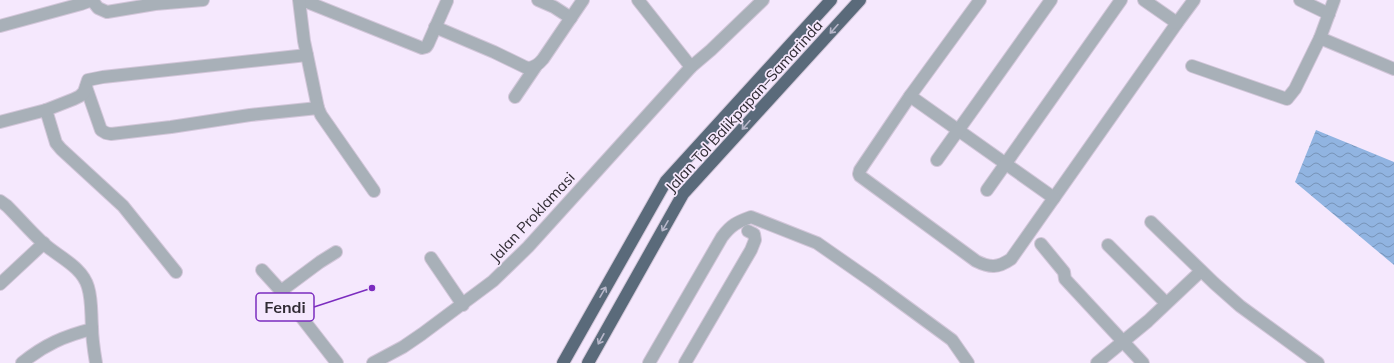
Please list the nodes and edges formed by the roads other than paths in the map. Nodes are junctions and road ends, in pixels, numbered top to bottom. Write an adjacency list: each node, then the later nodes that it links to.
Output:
1 (92, 0): 2 (street); 21 (street)
2 (203, 0)
3 (301, 0): 22 (street); 24 (street)
4 (446, 0): 22 (street)
5 (538, 0): 19 (street)
6 (583, 0): 19 (street)
7 (638, 0): 27 (street)
8 (763, 0): 27 (street, Jalan Proklamasi)
9 (831, 0): 62 (highway, Jalan Tol Balikpapan–Samarinda, one-way to 9)
10 (860, 0): 63 (highway, Jalan Tol Balikpapan–Samarinda, one-way to 63)
11 (980, 0): 30 (street)
12 (1051, 0): 35 (street)
13 (1121, 0): 37 (street)
14 (1144, 0): 20 (street)
15 (1194, 0): 20 (street)
16 (1300, 0): 18 (street)
17 (1334, 0): 18 (street)
18 (1329, 14): 23 (street)
19 (571, 18): 25 (street)
20 (1177, 23): 40 (street)
21 (0, 26)
22 (435, 27): 25 (street)
23 (1320, 38): 26 (street); 28 (street)
24 (306, 55): 29 (street); 32 (street)
25 (536, 66): 31 (street)
26 (1192, 66)
27 (691, 67): 55 (street, Jalan Proklamasi)
28 (1394, 70)
29 (86, 87): 32 (street); 33 (street)
30 (910, 96): 35 (street); 40 (street)
31 (515, 97)
32 (318, 108): 39 (street)
33 (46, 110): 34 (street); 51 (street)
34 (0, 122)
35 (958, 130): 36 (street); 37 (street)
36 (937, 160)
37 (1006, 164): 38 (street); 40 (street)
38 (987, 190)
39 (374, 191)
40 (1054, 198)
41 (0, 201): 44 (street)
42 (1151, 222): 50 (street)
43 (748, 231): 65 (street)
44 (44, 243): 52 (street); 56 (street)
45 (1041, 244): 57 (street)
46 (1108, 245): 54 (street)
47 (336, 252): 53 (street)
48 (431, 258): 55 (street)
49 (262, 270): 53 (street)
50 (1201, 271): 54 (street); 69 (street)
51 (176, 272)
52 (0, 284)
53 (281, 291): 60 (street)
54 (1166, 303): 57 (street)
55 (463, 304): 61 (street, Jalan Proklamasi)
56 (92, 329): 58 (street); 59 (street)
57 (1123, 341): 67 (street); 68 (street)
58 (22, 363)
59 (96, 363)
60 (337, 363)
61 (373, 363)
62 (563, 363)
63 (588, 363)
64 (649, 363): 66 (street)
65 (685, 363)
66 (968, 363)
67 (1097, 363)
68 (1143, 363)
69 (1318, 363)

